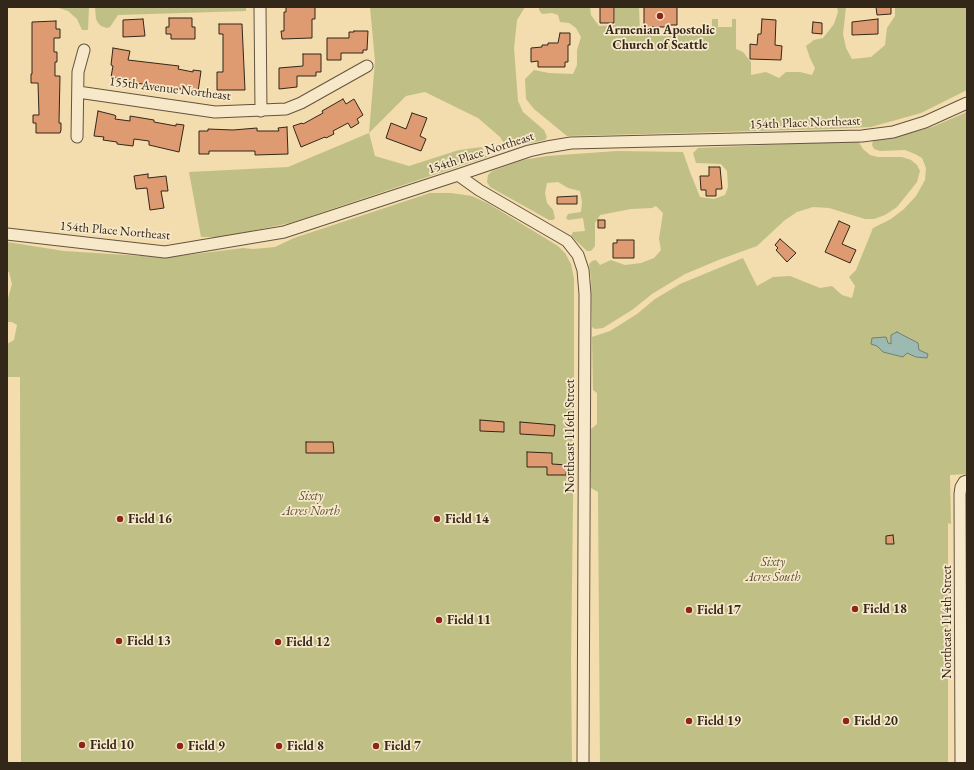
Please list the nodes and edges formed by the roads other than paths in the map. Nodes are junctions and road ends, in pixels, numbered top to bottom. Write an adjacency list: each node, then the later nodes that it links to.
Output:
1 (260, 7): 6 (street)
2 (84, 50): 4 (street)
3 (367, 66): 6 (street, 155th Avenue Northeast)
4 (78, 92): 6 (street, 155th Avenue Northeast); 7 (street)
5 (967, 103): 8 (street, 154th Place Northeast)
6 (261, 111)
7 (77, 137)
8 (458, 175): 9 (street, 154th Place Northeast); 12 (street, Northeast 116th Street)
9 (7, 234)
10 (966, 481): 11 (street, Northeast 114th Street)
11 (964, 629): 13 (street, Northeast 114th Street)
12 (583, 763)
13 (961, 763)

